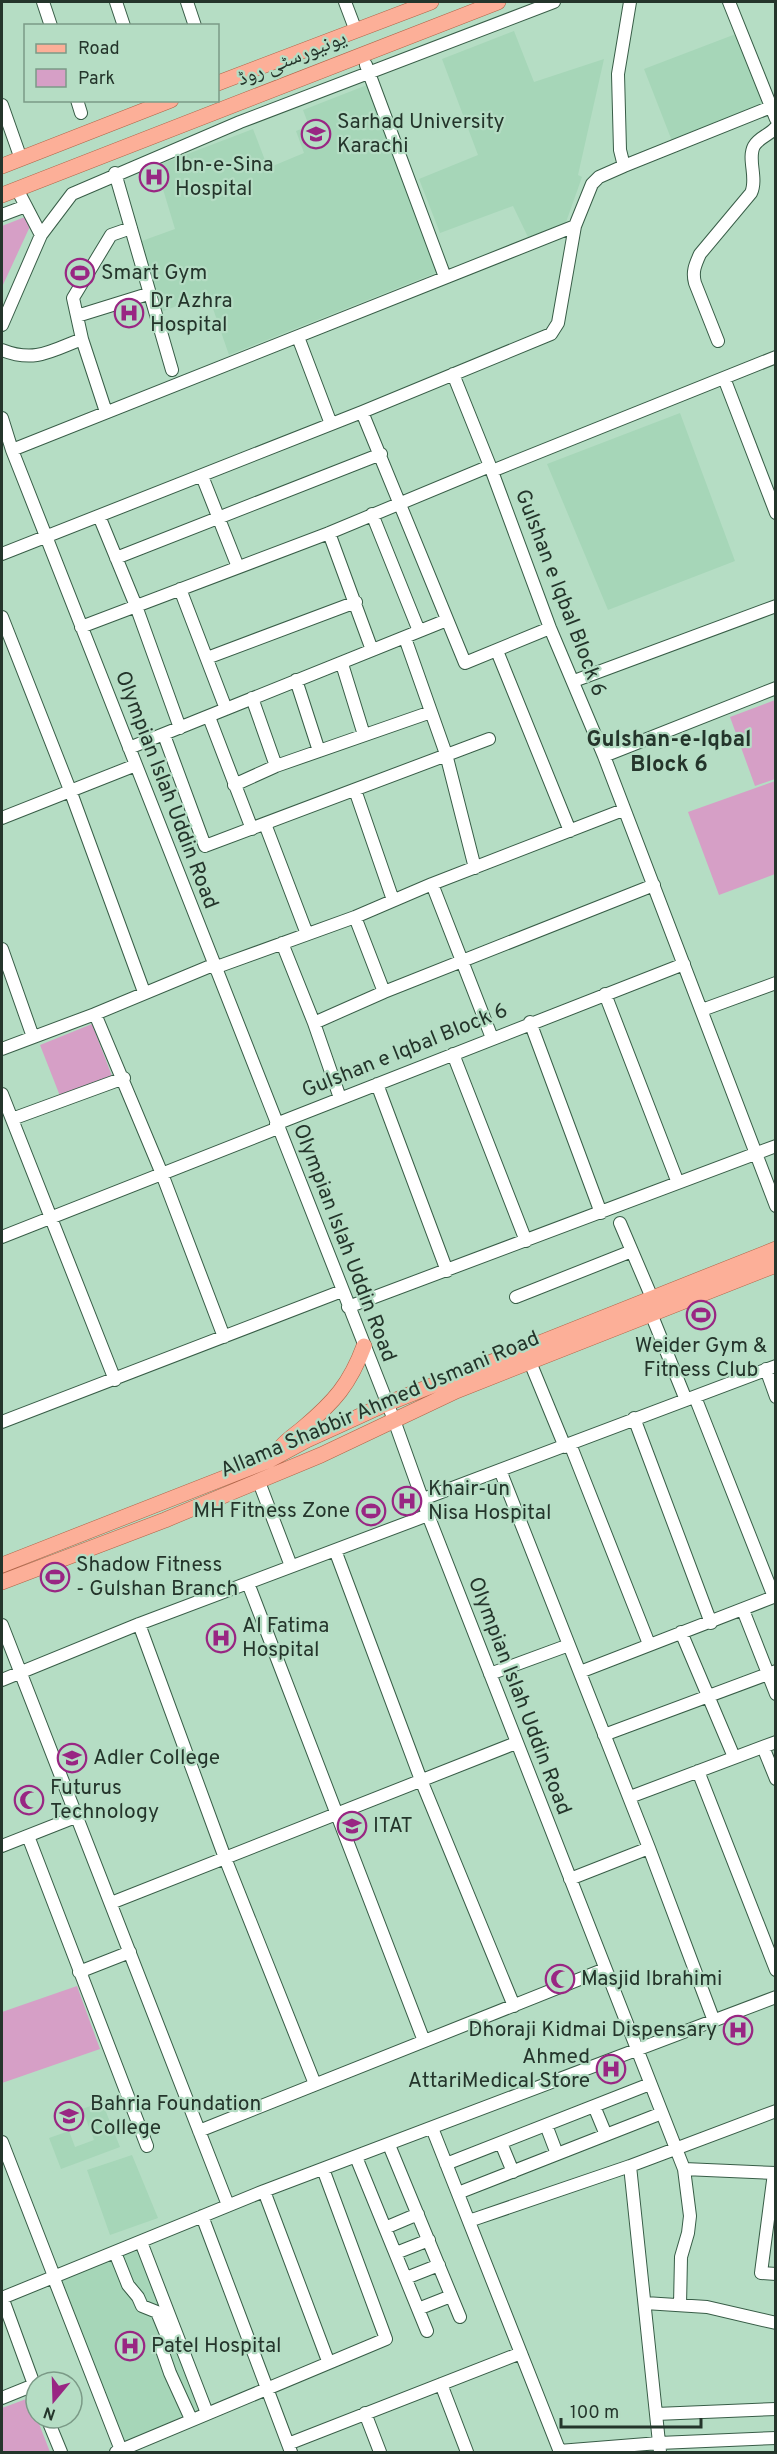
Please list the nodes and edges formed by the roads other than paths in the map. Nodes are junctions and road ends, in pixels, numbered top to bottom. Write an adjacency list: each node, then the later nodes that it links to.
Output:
1 (43, 2): 10 (street)
2 (116, 2): 11 (street)
3 (187, 2): 12 (street)
4 (345, 2): 13 (street)
5 (431, 2): 13 (main road, یونیورسٹی روڈ)
6 (498, 2): 14 (main road, یونیورسٹی روڈ)
7 (554, 2): 15 (street)
8 (630, 2): 25 (street)
9 (729, 2): 20 (street)
10 (50, 24)
11 (123, 24)
12 (194, 24)
13 (356, 31): 16 (main road, یونیورسٹی روڈ)
14 (362, 53): 15 (street); 27 (main road, یونیورسٹی روڈ)
15 (369, 71): 26 (street); 34 (street)
16 (219, 83)
17 (78, 102): 21 (street)
18 (166, 102): 23 (main road)
19 (2, 105): 23 (street)
20 (774, 111): 25 (street)
21 (81, 113)
22 (776, 127): 40 (street)
23 (21, 159): 24 (main road)
24 (2, 166)
25 (624, 166): 31 (street)
26 (116, 173): 32 (street); 33 (street)
27 (17, 189): 28 (main road, یونیورسٹی روڈ); 29 (street)
28 (2, 195)
29 (26, 206): 30 (street); 33 (street)
30 (2, 215)
31 (575, 226): 34 (street); 44 (street)
32 (130, 228): 35 (street); 36 (street)
33 (41, 235): 37 (street)
34 (446, 277): 38 (street)
35 (148, 294): 36 (street); 43 (street)
36 (77, 316): 39 (street)
37 (2, 325)
38 (298, 337): 46 (street); 49 (street)
39 (82, 339): 41 (street); 46 (street)
40 (718, 341)
41 (2, 350)
42 (776, 357): 45 (street, Gulshan e Iqbal Block 6)
43 (172, 370)
44 (453, 374): 47 (street); 52 (street, Gulshan e Iqbal Block 6)
45 (724, 378): 52 (street, Gulshan e Iqbal Block 6); 55 (street)
46 (106, 412): 50 (street)
47 (362, 412): 49 (street); 51 (street)
48 (2, 418): 50 (street, Olympian Islah Uddin Road)
49 (331, 424): 53 (street)
50 (7, 444): 60 (street, Olympian Islah Uddin Road)
51 (381, 454): 54 (street); 58 (street)
52 (491, 469): 54 (street, Gulshan e Iqbal Block 6); 71 (street, Gulshan e Iqbal Block 6)
53 (202, 476): 57 (street); 58 (street)
54 (399, 503): 56 (street, Gulshan e Iqbal Block 6); 69 (street)
55 (776, 513)
56 (372, 514): 59 (street, Gulshan e Iqbal Block 6); 72 (street)
57 (99, 516): 60 (street); 62 (street)
58 (218, 518): 62 (street); 63 (street)
59 (329, 533): 63 (street, Gulshan e Iqbal Block 6); 65 (street)
60 (46, 536): 61 (street); 70 (street, Olympian Islah Uddin Road)
61 (2, 554)
62 (116, 558): 66 (street)
63 (238, 567): 64 (street, Gulshan e Iqbal Block 6)
64 (180, 589): 66 (street, Gulshan e Iqbal Block 6); 76 (street)
65 (356, 602): 74 (street); 76 (street)
66 (136, 606): 70 (street, Gulshan e Iqbal Block 6); 85 (street)
67 (776, 606): 79 (street)
68 (2, 617): 96 (street)
69 (447, 620): 72 (street); 75 (street)
70 (81, 627): 89 (street, Olympian Islah Uddin Road)
71 (550, 628): 75 (street); 79 (street, Gulshan e Iqbal Block 6)
72 (419, 631): 73 (street)
73 (405, 638): 74 (street); 83 (street)
74 (372, 650): 77 (street)
75 (497, 651): 102 (street)
76 (207, 658): 82 (street)
77 (342, 664): 78 (street); 87 (street)
78 (296, 680): 81 (street); 90 (street)
79 (574, 681): 92 (street, Gulshan e Iqbal Block 6)
80 (776, 688): 92 (street)
81 (252, 698): 82 (street); 94 (street)
82 (226, 709): 84 (street)
83 (431, 712): 87 (street); 91 (street)
84 (209, 717): 85 (street); 95 (street)
85 (180, 728): 86 (street)
86 (164, 735): 89 (street); 101 (street)
87 (364, 735): 90 (street)
88 (489, 739): 91 (street)
89 (129, 748): 93 (street, Olympian Islah Uddin Road)
90 (319, 751): 94 (street)
91 (446, 754): 97 (street); 103 (street)
92 (604, 756): 98 (street, Gulshan e Iqbal Block 6)
93 (136, 765): 96 (street); 113 (street, Olympian Islah Uddin Road)
94 (276, 766): 95 (street)
95 (234, 785): 101 (street)
96 (70, 790): 99 (street); 115 (street)
97 (355, 790): 100 (street); 106 (street)
98 (623, 810): 102 (street); 105 (street, Gulshan e Iqbal Block 6)
99 (2, 819)
100 (265, 824): 101 (street); 108 (street)
101 (252, 830)
102 (570, 831): 103 (street)
103 (476, 867): 104 (street)
104 (432, 884): 106 (street); 111 (street)
105 (654, 885): 111 (street); 112 (street, Gulshan e Iqbal Block 6)
106 (393, 900): 107 (street)
107 (355, 917): 108 (street); 116 (street)
108 (307, 934): 109 (street)
109 (282, 943): 113 (street); 121 (street)
110 (2, 949): 122 (street)
111 (462, 962): 116 (street); 123 (street)
112 (684, 964): 117 (street, Gulshan e Iqbal Block 6); 118 (street, Gulshan e Iqbal Block 6)
113 (214, 966): 115 (street); 131 (street, Olympian Islah Uddin Road)
114 (776, 983): 118 (street)
115 (144, 992): 119 (street)
116 (384, 992): 121 (street)
117 (605, 994): 120 (street, Gulshan e Iqbal Block 6); 135 (street)
118 (702, 1010): 133 (street, Gulshan e Iqbal Block 6)
119 (95, 1014): 122 (street); 126 (street)
120 (530, 1022): 123 (street, Gulshan e Iqbal Block 6); 137 (street)
121 (314, 1023): 129 (street)
122 (33, 1036): 124 (street)
123 (492, 1038): 125 (street, Gulshan e Iqbal Block 6)
124 (2, 1049)
125 (453, 1054): 127 (street, Gulshan e Iqbal Block 6); 141 (street)
126 (124, 1078): 130 (street); 134 (street)
127 (377, 1084): 129 (street, Gulshan e Iqbal Block 6); 145 (street)
128 (2, 1094): 130 (street)
129 (340, 1098): 131 (street, Gulshan e Iqbal Block 6)
130 (12, 1119): 138 (street)
131 (277, 1126): 134 (street, Gulshan e Iqbal Block 6); 146 (street, Olympian Islah Uddin Road)
132 (776, 1146): 133 (street)
133 (756, 1154): 135 (street); 136 (street, Gulshan e Iqbal Block 6)
134 (162, 1174): 138 (street, Gulshan e Iqbal Block 6); 151 (street)
135 (678, 1183): 137 (street)
136 (776, 1206)
137 (601, 1213): 141 (street)
138 (51, 1217): 140 (street, Gulshan e Iqbal Block 6); 155 (street)
139 (620, 1223): 143 (street)
140 (2, 1237)
141 (526, 1241): 145 (street)
142 (776, 1249): 148 (main road, Allama Shabbir Ahmed Usmani Road)
143 (632, 1251): 147 (street); 148 (street)
144 (776, 1266): 150 (main road, Allama Shabbir Ahmed Usmani Road)
145 (447, 1271): 149 (street)
146 (342, 1291): 149 (street, Olympian Islah Uddin Road); 151 (street)
147 (516, 1297)
148 (652, 1298): 158 (main road, Allama Shabbir Ahmed Usmani Road)
149 (348, 1306): 152 (street, Olympian Islah Uddin Road)
150 (652, 1316): 153 (main road, Allama Shabbir Ahmed Usmani Road); 157 (street)
151 (224, 1337): 155 (street)
152 (364, 1346): 158 (street, Olympian Islah Uddin Road); 163 (main road)
153 (530, 1362): 161 (main road, Allama Shabbir Ahmed Usmani Road); 162 (street)
154 (771, 1367): 156 (street); 157 (street)
155 (115, 1380): 160 (street)
156 (776, 1397)
157 (690, 1398): 159 (street); 173 (street)
158 (386, 1404): 161 (street, Olympian Islah Uddin Road); 163 (main road, Allama Shabbir Ahmed Usmani Road)
159 (634, 1418): 162 (street); 175 (street)
160 (2, 1419)
161 (394, 1420): 165 (main road, Allama Shabbir Ahmed Usmani Road); 166 (street, Olympian Islah Uddin Road)
162 (567, 1446): 164 (street); 179 (street)
163 (270, 1460): 169 (main road, Allama Shabbir Ahmed Usmani Road)
164 (500, 1470): 166 (street); 180 (street)
165 (259, 1482): 170 (street); 171 (main road, Allama Shabbir Ahmed Usmani Road)
166 (423, 1499): 167 (street, Olympian Islah Uddin Road)
167 (428, 1515): 168 (street); 184 (street, Olympian Islah Uddin Road)
168 (335, 1550): 170 (street); 195 (street)
169 (2, 1565)
170 (291, 1566): 172 (street)
171 (2, 1582)
172 (248, 1583): 176 (street); 197 (street)
173 (775, 1597): 174 (street)
174 (743, 1610): 175 (street); 183 (street)
175 (711, 1623): 178 (street)
176 (139, 1624): 181 (street); 202 (street)
177 (2, 1625): 181 (street)
178 (681, 1632): 179 (street); 187 (street)
179 (649, 1644): 182 (street)
180 (569, 1645): 182 (street); 184 (street)
181 (20, 1672): 185 (street); 198 (street)
182 (580, 1672): 188 (street)
183 (772, 1672): 186 (street); 187 (street)
184 (490, 1674): 189 (street, Olympian Islah Uddin Road)
185 (2, 1680)
186 (776, 1694)
187 (709, 1696): 188 (street); 192 (street)
188 (604, 1735): 196 (street)
189 (516, 1743): 195 (street); 203 (street, Olympian Islah Uddin Road)
190 (776, 1743): 191 (street)
191 (763, 1747): 192 (street); 194 (street)
192 (734, 1756): 193 (street)
193 (698, 1771): 196 (street); 207 (street)
194 (776, 1779)
195 (421, 1780): 197 (street); 210 (street)
196 (630, 1797): 201 (street)
197 (337, 1813): 202 (street); 212 (street)
198 (78, 1816): 199 (street); 204 (street)
199 (28, 1836): 200 (street); 208 (street)
200 (2, 1846)
201 (649, 1848): 203 (street); 211 (street)
202 (225, 1858): 204 (street); 214 (street)
203 (570, 1879): 206 (street, Olympian Islah Uddin Road)
204 (111, 1903): 205 (street)
205 (130, 1952): 208 (street); 221 (street)
206 (605, 1969): 210 (street); 213 (street, Olympian Islah Uddin Road)
207 (776, 1970)
208 (79, 1972): 226 (street)
209 (776, 1997): 211 (street)
210 (514, 2006): 212 (street)
211 (714, 2021): 213 (street)
212 (424, 2040): 214 (street)
213 (636, 2048): 215 (street, Olympian Islah Uddin Road); 220 (street)
214 (315, 2084): 221 (street)
215 (650, 2084): 216 (street); 218 (street, Olympian Islah Uddin Road)
216 (594, 2106): 219 (street); 222 (street)
217 (776, 2111): 227 (street)
218 (662, 2113): 222 (street); 227 (street, Olympian Islah Uddin Road)
219 (546, 2125): 224 (street); 228 (street)
220 (432, 2127): 225 (street); 230 (street)
221 (199, 2131): 238 (street)
222 (606, 2135): 228 (street)
223 (2, 2142): 251 (street)
224 (501, 2143): 230 (street); 234 (street)
225 (389, 2145): 229 (street); 240 (street)
226 (147, 2146)
227 (676, 2149): 231 (street); 233 (street, Olympian Islah Uddin Road)
228 (557, 2154): 234 (street)
229 (356, 2157): 232 (street); 243 (street)
230 (446, 2164): 237 (street)
231 (630, 2166): 242 (street); 255 (street)
232 (323, 2169): 236 (street); 262 (street)
233 (684, 2169): 235 (street); 256 (street, Olympian Islah Uddin Road)
234 (513, 2172): 237 (street)
235 (775, 2173): 239 (street)
236 (264, 2191): 238 (street); 262 (street)
237 (458, 2193): 242 (street)
238 (228, 2205): 241 (street)
239 (772, 2208): 246 (street)
240 (418, 2214): 243 (street); 244 (street)
241 (202, 2216): 245 (street); 265 (street)
242 (469, 2221): 261 (street)
243 (385, 2228): 247 (street)
244 (429, 2240): 247 (street); 249 (street)
245 (141, 2242): 251 (street); 269 (street)
246 (770, 2244): 250 (street)
247 (396, 2253): 252 (street)
248 (116, 2254): 272 (street)
249 (439, 2265): 252 (street); 253 (street)
250 (776, 2274)
251 (54, 2276): 254 (street); 277 (street)
252 (406, 2278): 257 (street)
253 (451, 2296): 257 (street); 258 (street)
254 (2, 2298): 263 (street)
255 (645, 2303): 256 (street); 271 (street)
256 (680, 2305): 259 (street)
257 (418, 2309): 260 (street)
258 (460, 2318)
259 (776, 2323)
260 (427, 2331)
261 (521, 2353): 264 (street); 281 (street)
262 (328, 2361): 265 (street)
263 (28, 2370)
264 (441, 2384): 270 (street); 280 (street)
265 (266, 2387): 269 (street); 275 (street)
266 (24, 2391): 267 (street)
267 (2, 2398)
268 (776, 2409): 271 (street)
269 (207, 2413): 272 (street)
270 (365, 2413): 275 (street); 279 (street)
271 (656, 2414): 276 (street)
272 (191, 2419): 277 (street)
273 (52, 2430): 278 (street)
274 (776, 2438): 276 (street)
275 (290, 2448)
276 (660, 2448): 281 (street)
277 (119, 2451)
278 (61, 2452)
279 (380, 2452)
280 (467, 2452)
281 (560, 2452)

